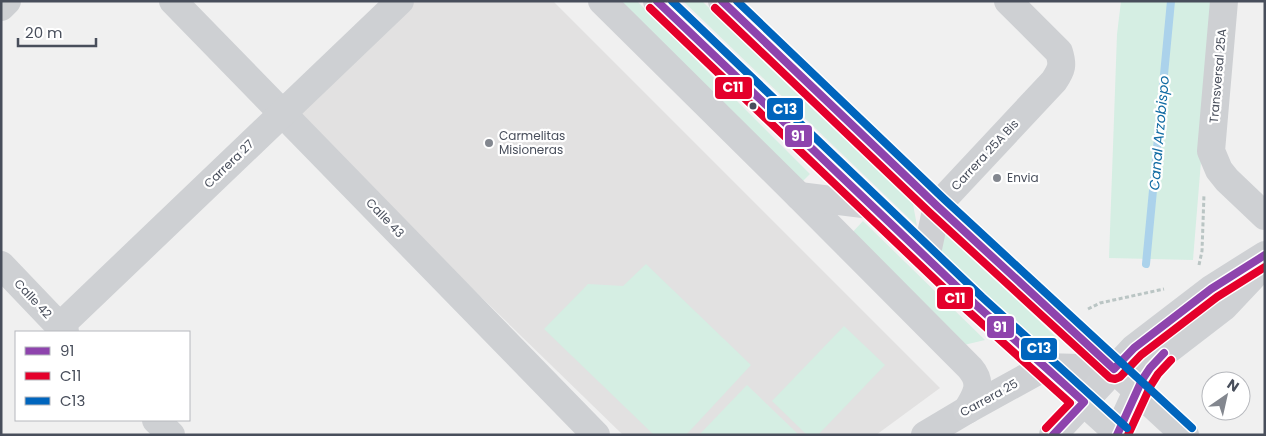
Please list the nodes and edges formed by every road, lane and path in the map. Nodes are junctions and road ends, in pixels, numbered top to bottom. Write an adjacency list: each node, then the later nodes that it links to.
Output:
1 (7, 1): 9 (street)
2 (173, 1): 10 (street, Calle 43)
3 (400, 1): 10 (street, Carrera 27)
4 (602, 1): 12 (main road)
5 (657, 1): 13 (main road)
6 (722, 1): 14 (main road)
7 (1008, 1): 14 (street, Carrera 25A Bis)
8 (1224, 1): 15 (street, Transversal 25A)
9 (1, 7)
10 (282, 113): 23 (street, Carrera 27); 32 (street, Calle 43)
11 (1204, 187): 20 (path)
12 (799, 196): 13 (main road); 28 (main road)
13 (871, 205): 17 (main road)
14 (937, 206): 17 (street); 25 (main road)
15 (1265, 216)
16 (1265, 255): 25 (main road)
17 (926, 258): 24 (main road)
18 (1265, 264): 26 (main road)
19 (1, 265): 23 (street, Calle 42)
20 (1193, 272)
21 (1169, 287): 22 (path)
22 (1100, 303)
23 (62, 330)
24 (1045, 367): 25 (street); 27 (main road); 28 (street, Carrera 25)
25 (1114, 369): 26 (main road); 27 (main road)
26 (1137, 390): 30 (main road); 35 (main road)
27 (1084, 402): 30 (main road); 34 (main road)
28 (967, 410): 33 (street, Carrera 25)
29 (157, 421): 31 (street)
30 (1118, 434)
31 (171, 435)
32 (596, 435)
33 (926, 435)
34 (1053, 435)
35 (1185, 435)

